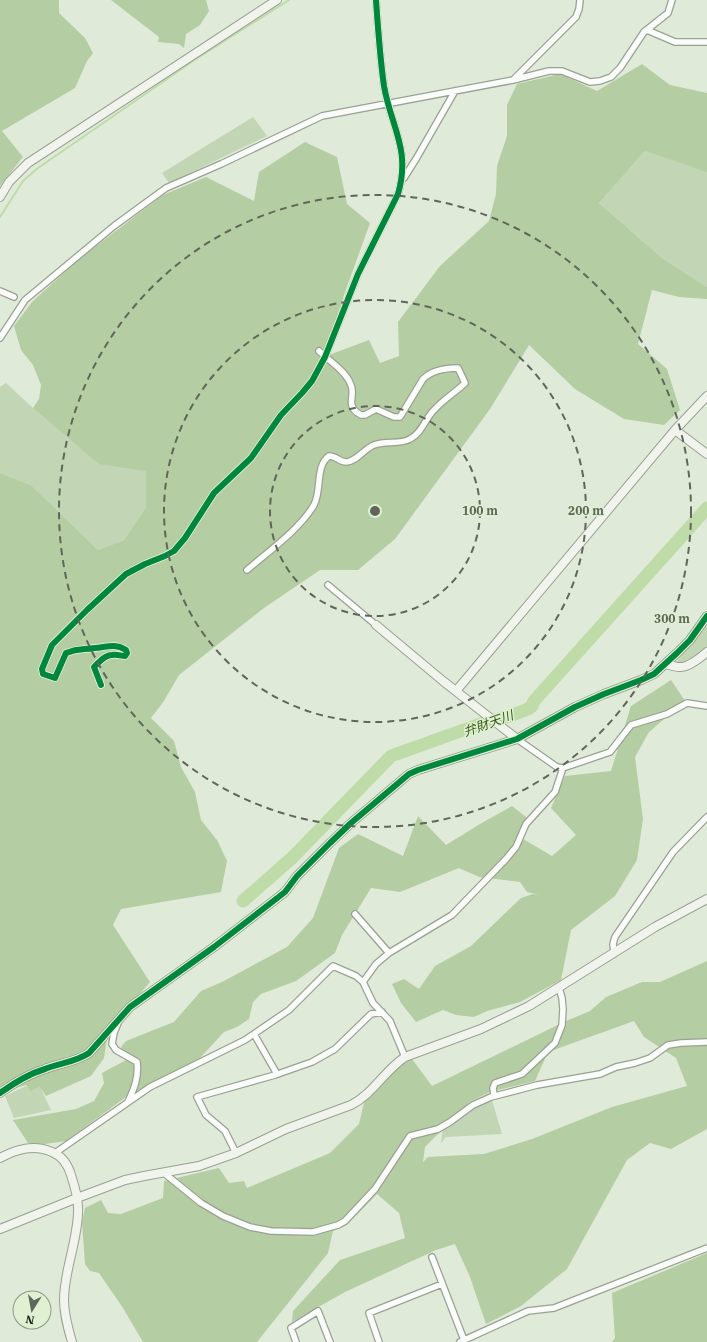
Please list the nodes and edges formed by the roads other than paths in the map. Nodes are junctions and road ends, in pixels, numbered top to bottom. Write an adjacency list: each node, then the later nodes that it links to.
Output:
1 (277, 0): 11 (street)
2 (376, 0): 9 (street)
3 (580, 0): 7 (street)
4 (672, 0): 5 (street)
5 (647, 30): 6 (street); 7 (street)
6 (707, 42)
7 (513, 80): 8 (street)
8 (455, 91): 9 (street); 10 (street)
9 (388, 103): 10 (street); 14 (street)
10 (402, 180): 16 (street)
11 (0, 197)
12 (0, 291): 13 (street)
13 (14, 297)
14 (0, 338)
15 (319, 351): 16 (street)
16 (325, 357): 20 (street); 26 (street)
17 (707, 396): 18 (street)
18 (675, 430): 19 (street); 27 (street)
19 (707, 454)
20 (248, 570)
21 (328, 585): 23 (street)
22 (707, 616): 25 (street)
23 (376, 625): 27 (street)
24 (707, 652): 25 (street)
25 (666, 664): 29 (street)
26 (102, 685)
27 (456, 691): 29 (street)
28 (707, 706): 30 (street)
29 (517, 739): 30 (street); 39 (street)
30 (563, 768): 34 (street)
31 (707, 817): 35 (street)
32 (707, 899): 35 (street)
33 (355, 914): 34 (street)
34 (390, 953): 36 (street)
35 (614, 953): 37 (street)
36 (363, 982): 38 (street); 40 (street)
37 (559, 988): 42 (street); 45 (street)
38 (382, 1012): 42 (street); 43 (street)
39 (119, 1020): 44 (street); 46 (street)
40 (254, 1034): 43 (street); 46 (street)
41 (707, 1042): 45 (street)
42 (405, 1057): 48 (street)
43 (277, 1074): 48 (street)
44 (0, 1093)
45 (494, 1096): 50 (street)
46 (128, 1103): 47 (street)
47 (55, 1153): 49 (street); 51 (street)
48 (236, 1153): 50 (street)
49 (0, 1158)
50 (164, 1173): 51 (street)
51 (77, 1198): 52 (street); 57 (street)
52 (0, 1229)
53 (707, 1248): 56 (street)
54 (432, 1257): 55 (street)
55 (442, 1284): 56 (street); 60 (street)
56 (462, 1341)
57 (72, 1342)
58 (296, 1342): 59 (street)
59 (330, 1342)
60 (379, 1342)

